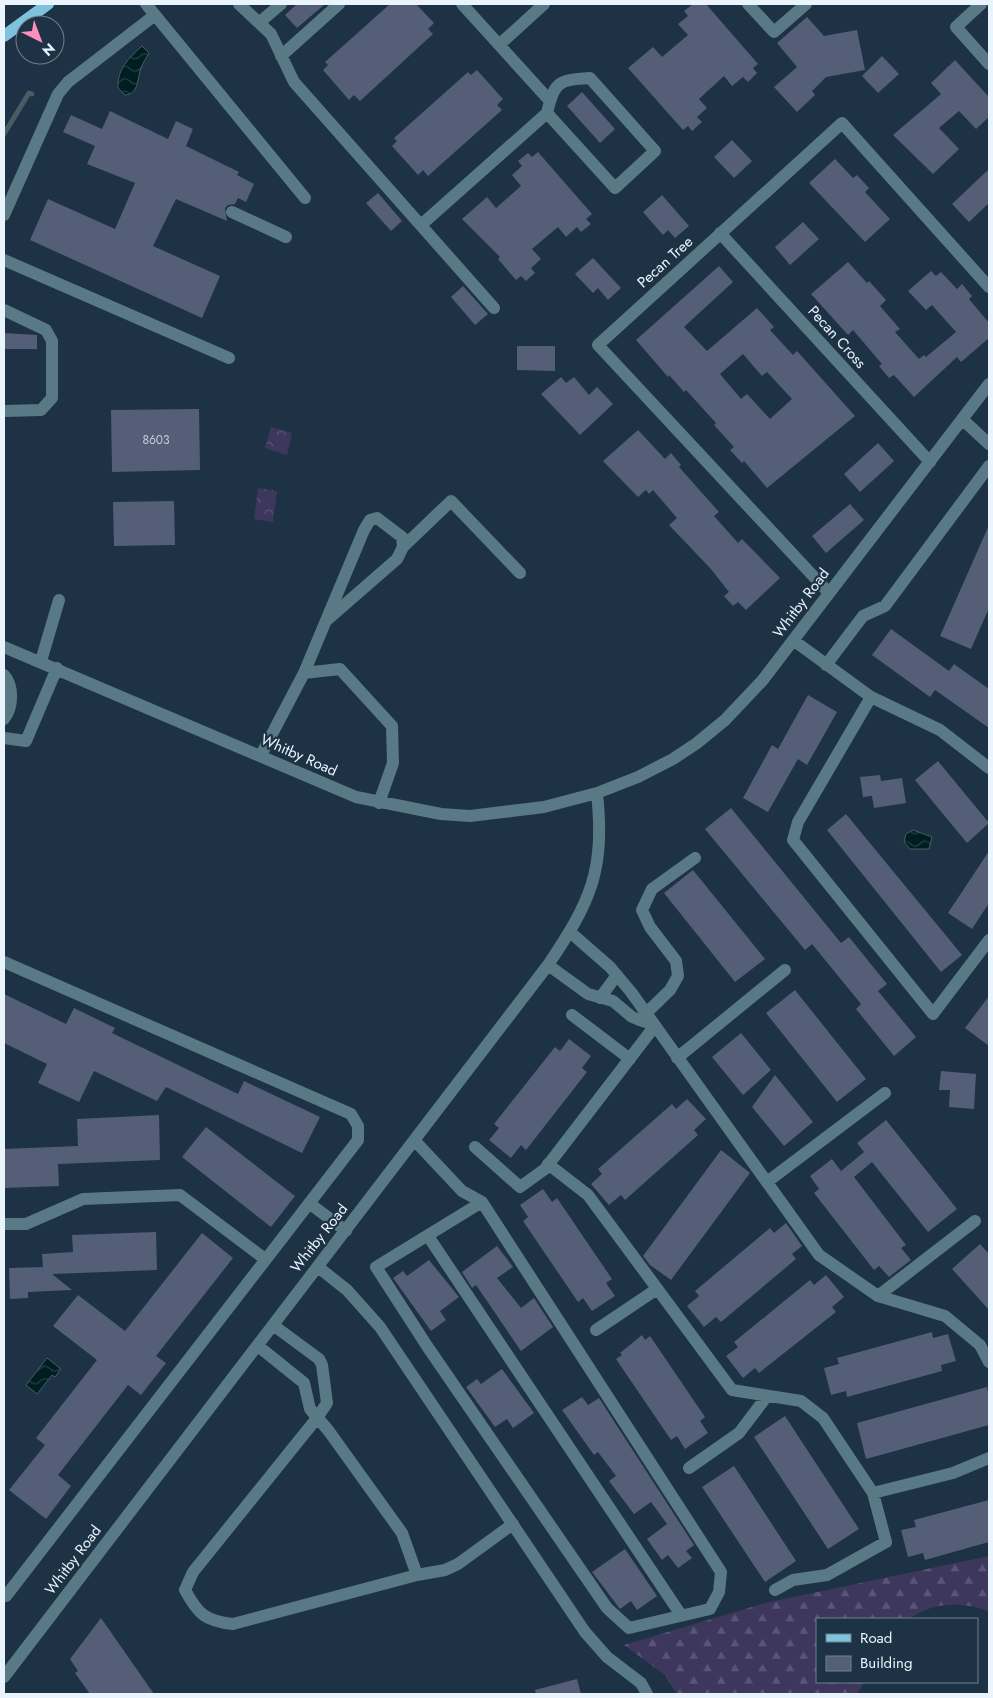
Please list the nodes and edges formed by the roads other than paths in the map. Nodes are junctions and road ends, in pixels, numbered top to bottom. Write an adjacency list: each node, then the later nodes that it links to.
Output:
1 (48, 4): 13 (main road)
2 (146, 4): 11 (street)
3 (239, 4): 12 (street)
4 (281, 4): 12 (street)
5 (340, 4): 15 (street)
6 (462, 4): 14 (street)
7 (544, 4): 14 (street)
8 (748, 4): 9 (street)
9 (806, 4)
10 (981, 4): 16 (street)
11 (154, 15): 18 (street); 20 (street)
12 (260, 22): 15 (street)
13 (4, 36)
14 (499, 45): 17 (street)
15 (281, 56): 21 (street)
16 (989, 64)
17 (548, 107): 17 (street); 21 (street)
18 (304, 198)
19 (232, 212): 23 (street)
20 (4, 215)
21 (421, 225): 26 (street)
22 (720, 233): 25 (street, Pecan Tree); 33 (street, Pecan Cross); 37 (street, Pecan Tree)
23 (286, 237)
24 (4, 260): 28 (street)
25 (989, 287)
26 (494, 308)
27 (4, 310): 30 (street)
28 (229, 358)
29 (989, 384): 31 (street, Whitby Road)
30 (4, 411)
31 (962, 419): 32 (street); 33 (street, Whitby Road)
32 (989, 444)
33 (930, 462): 37 (street, Whitby Road)
34 (989, 466): 43 (street)
35 (403, 547): 36 (street); 39 (street); 39 (street)
36 (520, 573)
37 (829, 593): 40 (street, Whitby Road)
38 (59, 600): 42 (street)
39 (327, 620): 45 (street)
40 (793, 640): 43 (street); 52 (street, Whitby Road)
41 (4, 647): 42 (street, Whitby Road)
42 (41, 661): 44 (street, Whitby Road)
43 (826, 665): 47 (street)
44 (56, 668): 49 (street); 50 (street, Whitby Road)
45 (304, 673): 50 (street); 53 (street)
46 (4, 675): 48 (street)
47 (871, 697): 51 (street); 56 (street)
48 (4, 720)
49 (4, 738)
50 (262, 755): 53 (street, Whitby Road)
51 (989, 768)
52 (597, 793): 53 (street, Whitby Road); 55 (street, Whitby Road)
53 (379, 803)
54 (695, 858): 63 (street)
55 (570, 932): 58 (street, Whitby Road); 60 (street)
56 (989, 940)
57 (4, 962): 73 (street)
58 (548, 965): 61 (street); 68 (street, Whitby Road)
59 (785, 970): 65 (street)
60 (618, 975): 61 (street); 63 (street)
61 (600, 998): 63 (street)
62 (572, 1015): 66 (street)
63 (643, 1016): 64 (street)
64 (654, 1027): 65 (street); 66 (street)
65 (677, 1058): 71 (street)
66 (630, 1059): 70 (street)
67 (885, 1093): 71 (street)
68 (415, 1141): 72 (street); 76 (street, Whitby Road)
69 (475, 1147): 70 (street)
70 (548, 1164): 80 (street)
71 (767, 1182): 81 (street)
72 (482, 1202): 77 (street); 97 (street)
73 (309, 1203): 76 (street); 78 (street)
74 (975, 1221): 81 (street)
75 (4, 1224): 78 (street)
76 (346, 1231): 79 (street, Whitby Road)
77 (428, 1236): 97 (street); 97 (street)
78 (265, 1259): 96 (street)
79 (318, 1267): 82 (street, Whitby Road); 93 (street)
80 (657, 1289): 83 (street); 88 (street)
81 (878, 1296): 85 (street)
82 (274, 1325): 84 (street, Whitby Road); 86 (street)
83 (596, 1330)
84 (258, 1346): 87 (street); 98 (street, Whitby Road)
85 (989, 1362)
86 (324, 1375): 87 (street); 89 (street)
87 (304, 1383): 89 (street)
88 (767, 1396): 91 (street); 92 (street)
89 (317, 1418): 94 (street); 94 (street)
90 (989, 1458): 92 (street)
91 (689, 1468)
92 (873, 1493): 95 (street)
93 (513, 1524): 94 (street); 99 (street)
94 (417, 1576)
95 (775, 1590)
96 (4, 1596)
97 (681, 1615)
98 (4, 1677)
99 (647, 1694)

